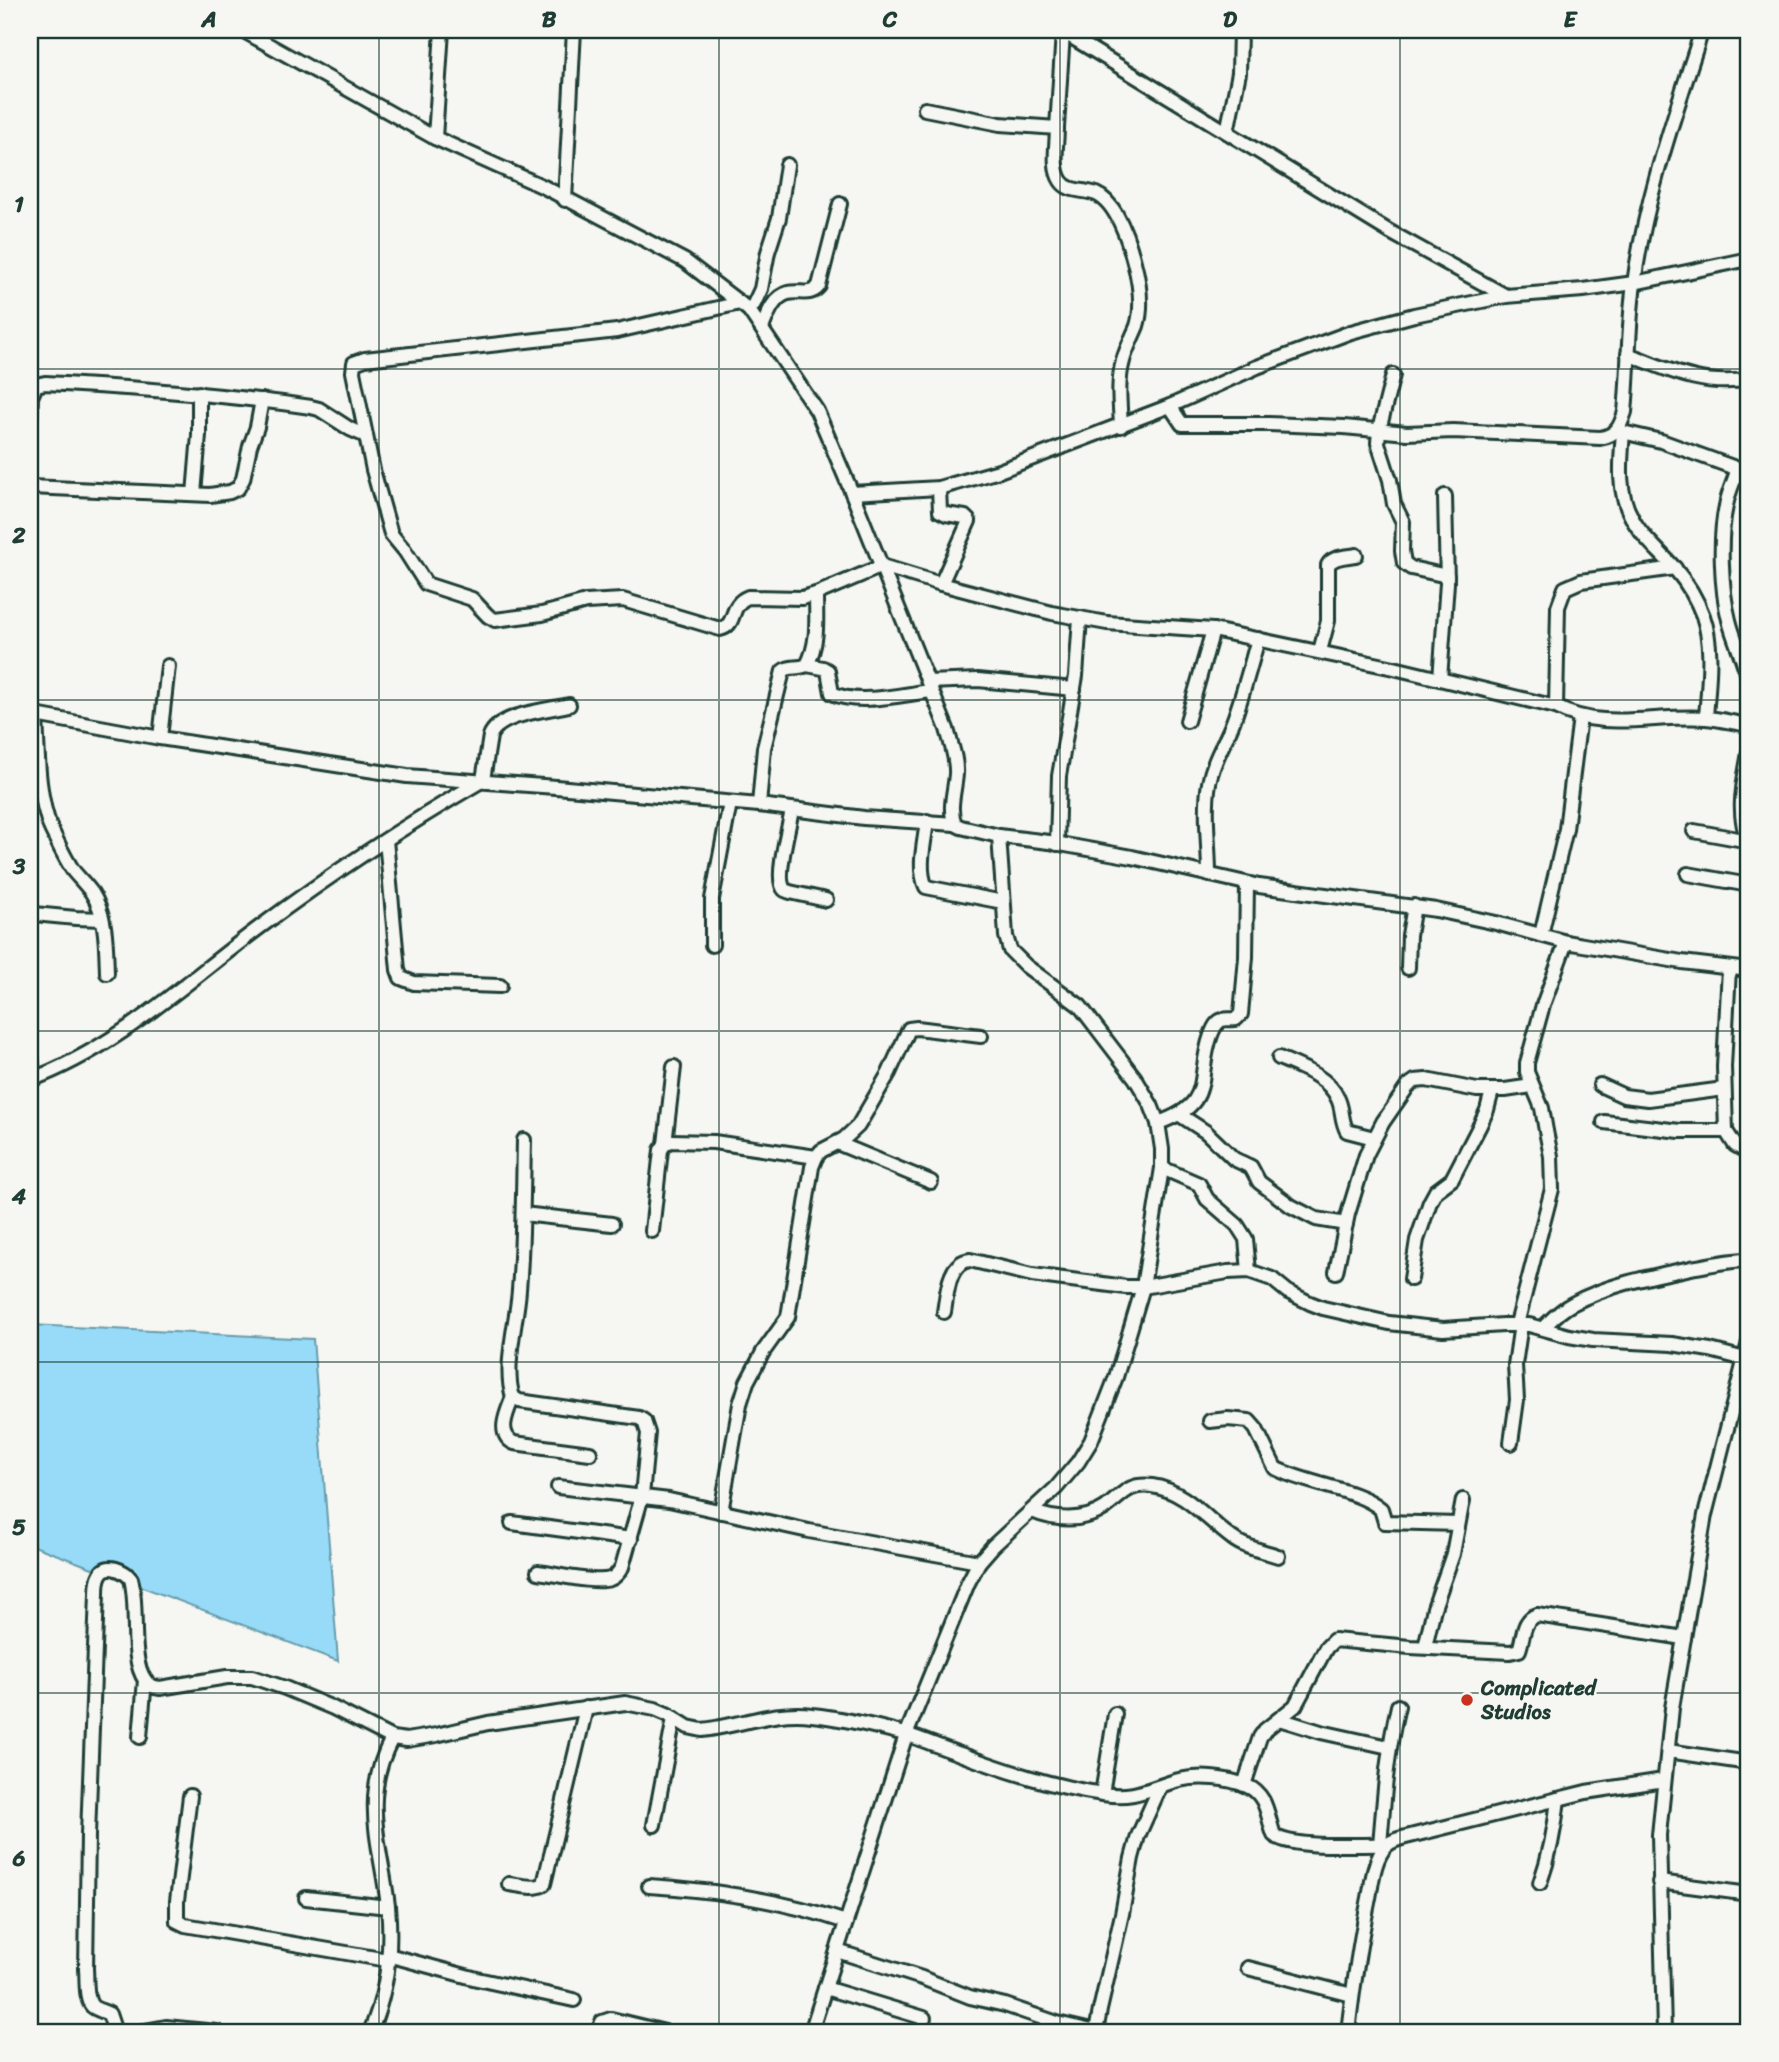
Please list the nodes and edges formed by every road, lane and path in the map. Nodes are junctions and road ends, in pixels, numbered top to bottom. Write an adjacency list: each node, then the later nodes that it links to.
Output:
1 (243, 30): 10 (street)
2 (442, 30): 10 (street)
3 (574, 30): 12 (street)
4 (1240, 30): 9 (street)
5 (1702, 30): 15 (street)
6 (1062, 31): 8 (street); 9 (street)
7 (925, 109): 8 (street)
8 (1057, 128): 26 (street)
9 (1227, 132): 16 (street)
10 (435, 138): 12 (street)
11 (787, 165): 17 (street)
12 (565, 200): 17 (street)
13 (840, 204): 18 (street)
14 (1749, 259): 15 (street)
15 (1634, 283): 16 (street); 19 (street)
16 (1506, 296): 24 (street)
17 (745, 307): 18 (street); 29 (street)
18 (762, 328): 33 (street)
19 (1629, 354): 21 (street); 28 (street)
20 (1394, 375): 27 (street)
21 (1749, 379)
22 (199, 393): 23 (street); 25 (street); 34 (street)
23 (262, 400): 29 (street); 34 (street)
24 (1170, 406): 26 (street); 27 (street)
25 (30, 422)
26 (1121, 425): 32 (street)
27 (1378, 430): 28 (street); 39 (street)
28 (1620, 431): 30 (street); 38 (street)
29 (366, 436): 41 (street)
30 (1744, 471): 49 (street)
31 (30, 487): 34 (street)
32 (939, 488): 33 (street); 40 (street)
33 (852, 493): 37 (street)
34 (194, 494)
35 (1445, 496): 39 (street)
36 (1356, 555): 45 (street)
37 (882, 566): 40 (street); 41 (street); 50 (street)
38 (1675, 568): 53 (street); 56 (street)
39 (1447, 576): 48 (street)
40 (941, 584): 42 (street)
41 (816, 594): 46 (street)
42 (1080, 618): 43 (street); 51 (street)
43 (1213, 630): 44 (street); 57 (street)
44 (1258, 639): 45 (street); 73 (street)
45 (1320, 651): 48 (street)
46 (807, 665): 50 (street); 63 (street)
47 (167, 666): 59 (street)
48 (1440, 679): 53 (street)
49 (1749, 682)
50 (930, 686): 51 (street); 67 (street)
51 (1074, 688): 72 (street)
52 (569, 705): 61 (street)
53 (1556, 707): 55 (street)
54 (33, 715): 59 (street); 81 (street)
55 (1580, 717): 56 (street); 82 (street)
56 (1706, 718): 58 (street)
57 (1187, 721)
58 (1749, 725)
59 (160, 738): 61 (street)
60 (1749, 751): 64 (street)
61 (483, 780): 62 (street); 70 (street)
62 (730, 803): 63 (street); 84 (street)
63 (759, 805): 65 (street)
64 (1746, 805): 71 (street)
65 (792, 810): 66 (street); 77 (street)
66 (927, 821): 67 (street); 78 (street)
67 (955, 824): 69 (street)
68 (1694, 831): 71 (street)
69 (999, 835): 72 (street); 78 (street)
70 (386, 840): 89 (street); 94 (street)
71 (1749, 841)
72 (1057, 844): 73 (street)
73 (1209, 874): 75 (street)
74 (1688, 874): 76 (street)
75 (1247, 884): 79 (street); 99 (street)
76 (1749, 885)
77 (826, 900)
78 (1003, 902): 101 (street)
79 (1414, 906): 82 (street); 85 (street)
80 (30, 918): 81 (street)
81 (102, 919): 88 (street)
82 (1541, 935): 83 (street)
83 (1566, 942): 86 (street); 96 (street)
84 (712, 945)
85 (1408, 968)
86 (1729, 968): 87 (street); 97 (street)
87 (1749, 970)
88 (107, 973)
89 (500, 986)
90 (981, 1036): 105 (street)
91 (30, 1043): 94 (street)
92 (1279, 1058): 103 (street)
93 (674, 1067): 106 (street)
94 (31, 1079)
95 (1600, 1085): 97 (street)
96 (1532, 1086): 98 (street); 121 (street)
97 (1724, 1089): 102 (street)
98 (1492, 1091): 103 (street); 118 (street)
99 (1180, 1115): 101 (street); 113 (street)
100 (1604, 1122): 102 (street)
101 (1158, 1123): 109 (street)
102 (1726, 1131): 107 (street)
103 (1374, 1138): 113 (street)
104 (524, 1140): 111 (street)
105 (837, 1143): 108 (street); 110 (street)
106 (665, 1144): 108 (street); 114 (street)
107 (1749, 1153)
108 (816, 1157): 133 (street)
109 (1162, 1168): 116 (street); 119 (street)
110 (930, 1182)
111 (523, 1214): 112 (street); 125 (street)
112 (612, 1224)
113 (1346, 1224): 117 (street)
114 (652, 1231)
115 (1749, 1260): 122 (street)
116 (1249, 1271): 119 (street); 121 (street)
117 (1336, 1272)
118 (1411, 1279)
119 (1143, 1287): 120 (street); 132 (street)
120 (943, 1312)
121 (1519, 1324): 122 (street); 127 (street)
122 (1543, 1328): 124 (street)
123 (1749, 1342): 124 (street)
124 (1745, 1359): 140 (street)
125 (513, 1397): 128 (street); 130 (street)
126 (1210, 1421): 135 (street)
127 (1511, 1443)
128 (590, 1453)
129 (558, 1487): 130 (street)
130 (642, 1496): 133 (street); 136 (street)
131 (1462, 1500): 135 (street)
132 (1032, 1511): 137 (street); 138 (street)
133 (720, 1512): 138 (street)
134 (512, 1523): 136 (street)
135 (1458, 1524): 141 (street)
136 (631, 1539): 139 (street)
137 (1278, 1556)
138 (979, 1562): 148 (street)
139 (538, 1572)
140 (1684, 1637): 141 (street); 152 (street)
141 (1425, 1647): 147 (street)
142 (145, 1680): 149 (street); 150 (street); 177 (street)
143 (1398, 1706): 151 (street)
144 (586, 1708): 146 (street); 150 (street); 164 (street)
145 (1115, 1714): 157 (street)
146 (674, 1718): 148 (street); 160 (street)
147 (1279, 1719): 151 (street); 155 (street)
148 (906, 1735): 157 (street); 169 (street)
149 (140, 1737)
150 (389, 1737): 168 (street)
151 (1389, 1747): 161 (street)
152 (1668, 1751): 153 (street); 154 (street)
153 (1749, 1763)
154 (1664, 1780): 159 (street); 162 (street)
155 (1244, 1785): 156 (street); 161 (street)
156 (1160, 1787): 157 (street); 184 (street)
157 (1102, 1794)
158 (190, 1796): 171 (street)
159 (1558, 1799): 161 (street); 163 (street)
160 (654, 1825)
161 (1383, 1845): 174 (street)
162 (1659, 1882): 166 (street); 186 (street)
163 (1540, 1883)
164 (509, 1884)
165 (649, 1886): 169 (street)
166 (1749, 1894)
167 (306, 1898): 168 (street)
168 (388, 1907): 171 (street)
169 (846, 1922): 170 (street)
170 (837, 1951): 173 (street); 184 (street)
171 (387, 1957): 175 (street); 180 (street)
172 (1248, 1968): 174 (street)
173 (825, 1988): 176 (street); 183 (street)
174 (1352, 1994): 185 (street)
175 (574, 2000)
176 (924, 2018)
177 (115, 2032)
178 (139, 2032): 179 (street)
179 (217, 2032)
180 (370, 2032)
181 (598, 2032): 182 (street)
182 (665, 2032)
183 (811, 2032)
184 (1096, 2032)
185 (1348, 2032)
186 (1664, 2032)

